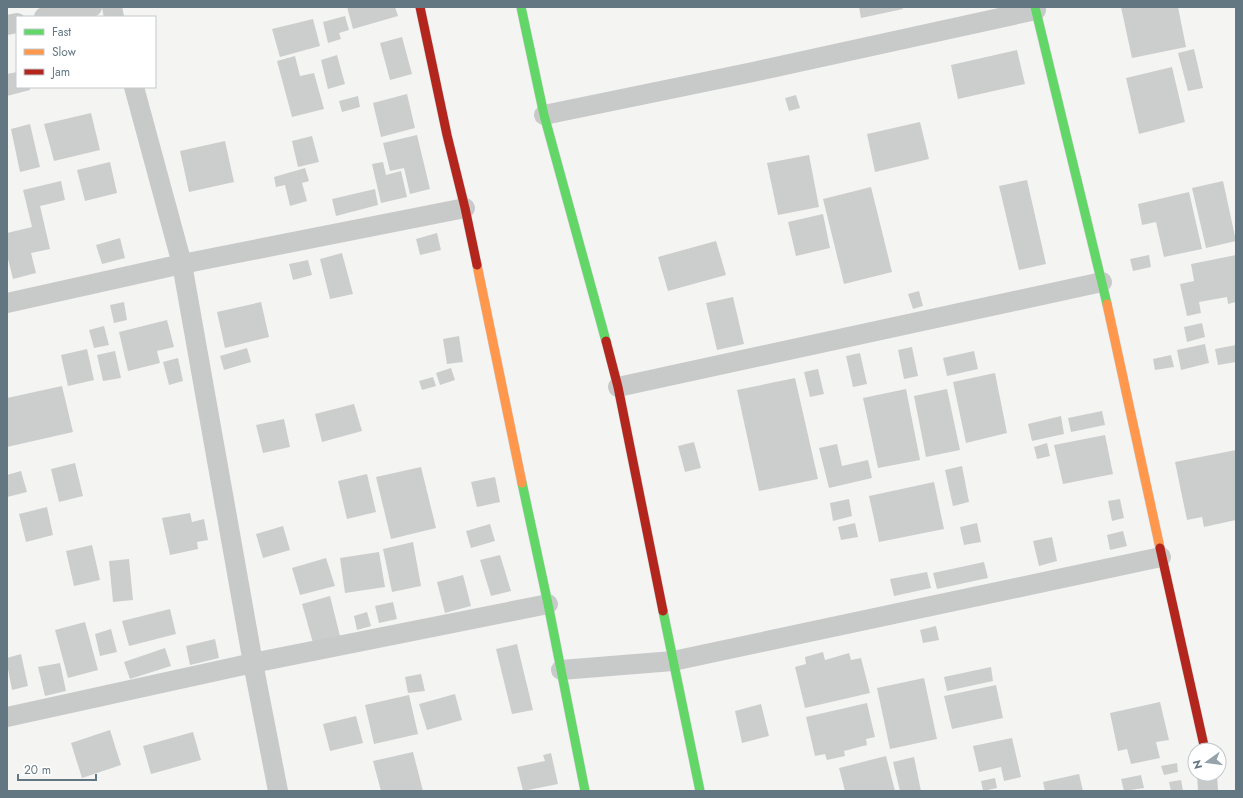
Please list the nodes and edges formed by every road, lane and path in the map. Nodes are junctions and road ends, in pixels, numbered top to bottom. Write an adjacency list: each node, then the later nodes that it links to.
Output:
1 (92, 7): 5 (street)
2 (420, 7): 8 (street)
3 (521, 7): 7 (street)
4 (1036, 8): 7 (street); 10 (street)
5 (49, 16)
6 (134, 88): 9 (street)
7 (544, 115): 12 (street)
8 (465, 208): 9 (street); 14 (street)
9 (182, 264): 11 (street); 16 (street)
10 (1102, 282): 12 (street); 13 (street)
11 (7, 303)
12 (618, 387): 15 (street)
13 (1162, 557): 15 (street); 19 (street)
14 (548, 604): 16 (street); 17 (street)
15 (673, 661): 17 (street); 22 (street)
16 (253, 663): 18 (street); 20 (street)
17 (561, 670): 21 (street)
18 (7, 717)
19 (1203, 742)
20 (278, 791)
21 (585, 791)
22 (700, 791)

